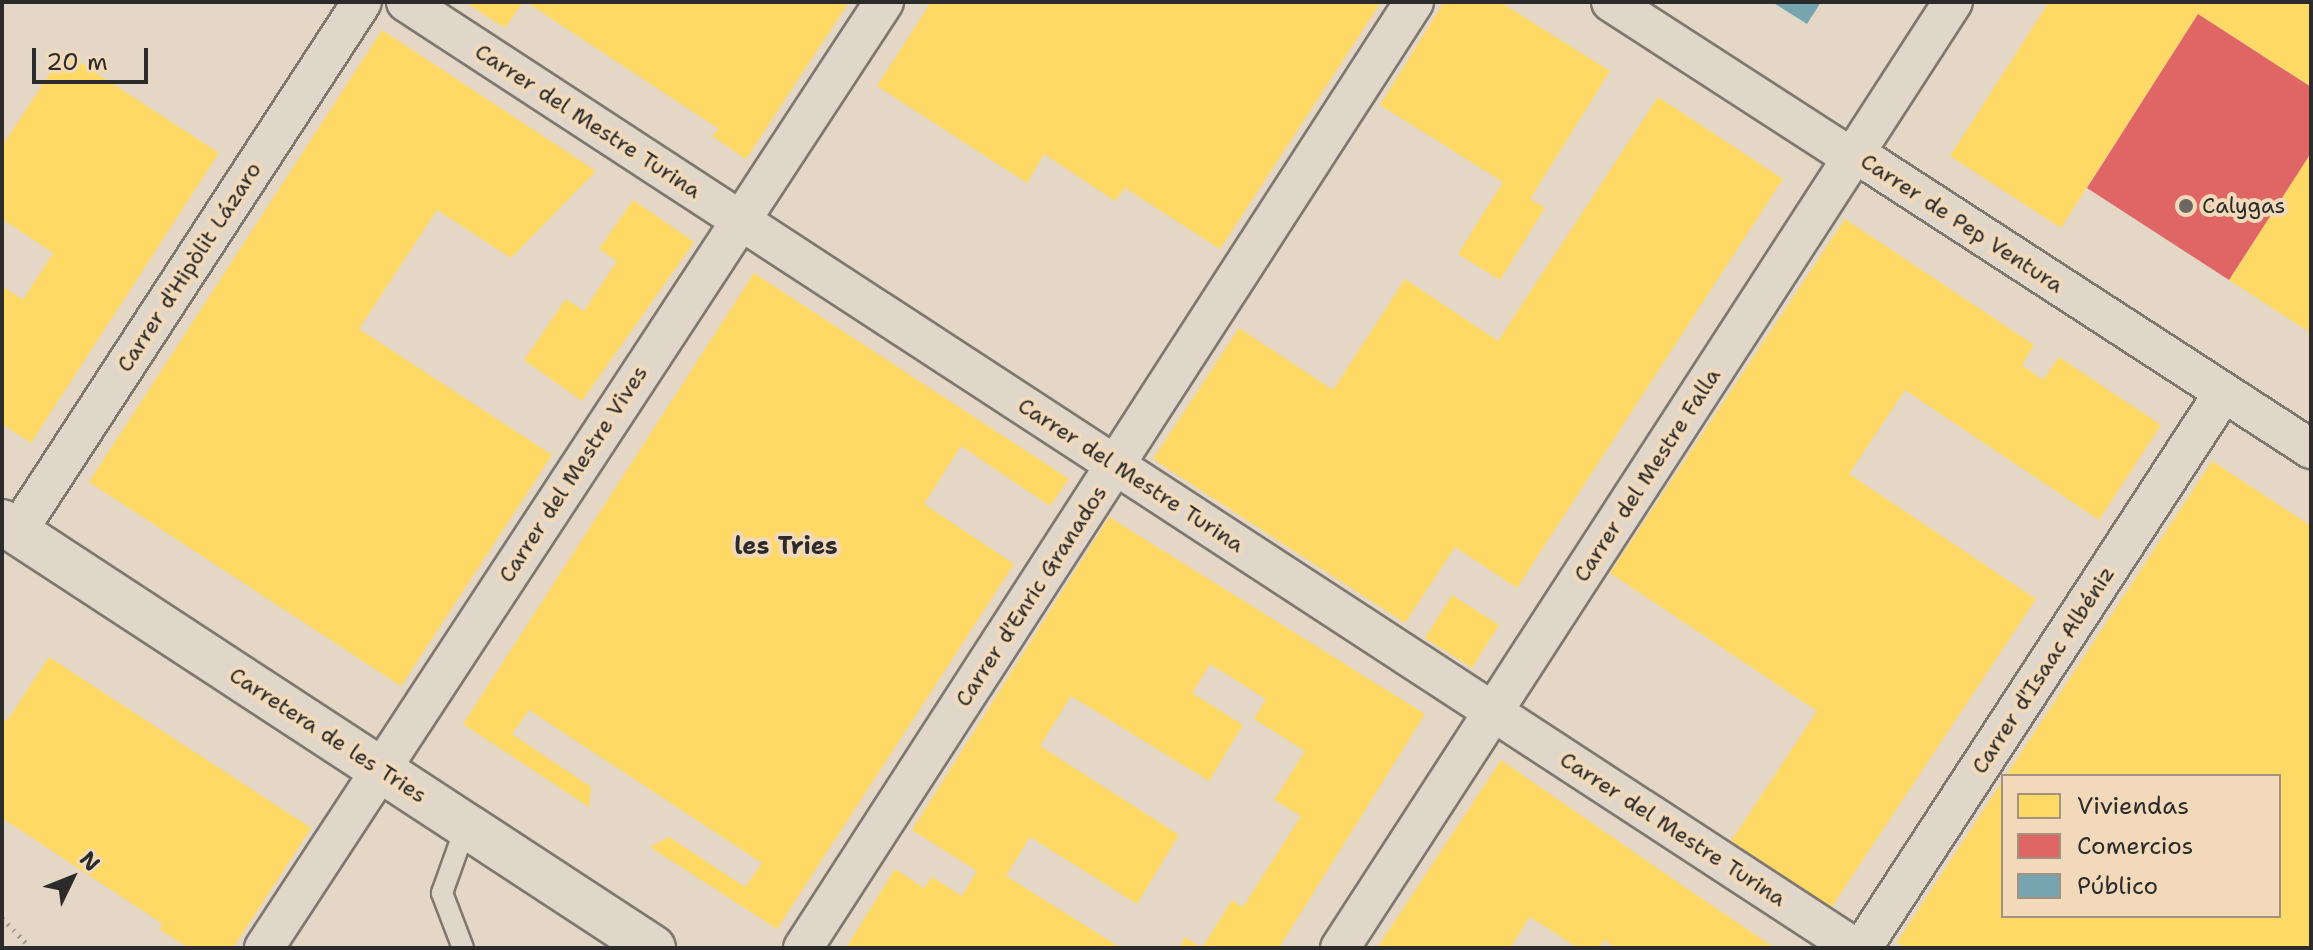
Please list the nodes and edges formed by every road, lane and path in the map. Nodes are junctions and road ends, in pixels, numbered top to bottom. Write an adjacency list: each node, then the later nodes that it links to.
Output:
1 (362, 2): 12 (street, Carrer d'Hipòlit Lázaro)
2 (406, 2): 8 (street, Carrer del Mestre Turina)
3 (884, 2): 8 (street, Carrer del Mestre Vives)
4 (1414, 2): 11 (street, Carrer d'Enric Granados)
5 (1611, 2): 7 (street, Carrer de Pep Ventura)
6 (1953, 2): 7 (street, Carrer del Mestre Falla)
7 (1855, 153): 9 (street, Carrer de Pep Ventura); 13 (street, Carrer del Mestre Falla)
8 (740, 220): 11 (street, Carrer del Mestre Turina); 14 (street, Carrer del Mestre Vives)
9 (2224, 392): 10 (street, Carrer de Pep Ventura); 24 (street, Carrer d'Isaac Albéniz)
10 (2311, 449)
11 (1115, 465): 13 (street, Carrer del Mestre Turina); 21 (street, Carrer d'Enric Granados)
12 (10, 527): 14 (street, Carretera de les Tries)
13 (1493, 712): 22 (street, Carrer del Mestre Falla); 23 (street, Carrer del Mestre Turina)
14 (380, 769): 15 (street, Carretera de les Tries); 18 (street, Carrer del Mestre Vives)
15 (466, 826): 19 (lane); 20 (street, Carretera de les Tries)
16 (2, 918): 17 (path)
17 (31, 948)
18 (264, 948)
19 (463, 948)
20 (653, 948)
21 (803, 948)
22 (1340, 948)
23 (1855, 948)
24 (1862, 948)

